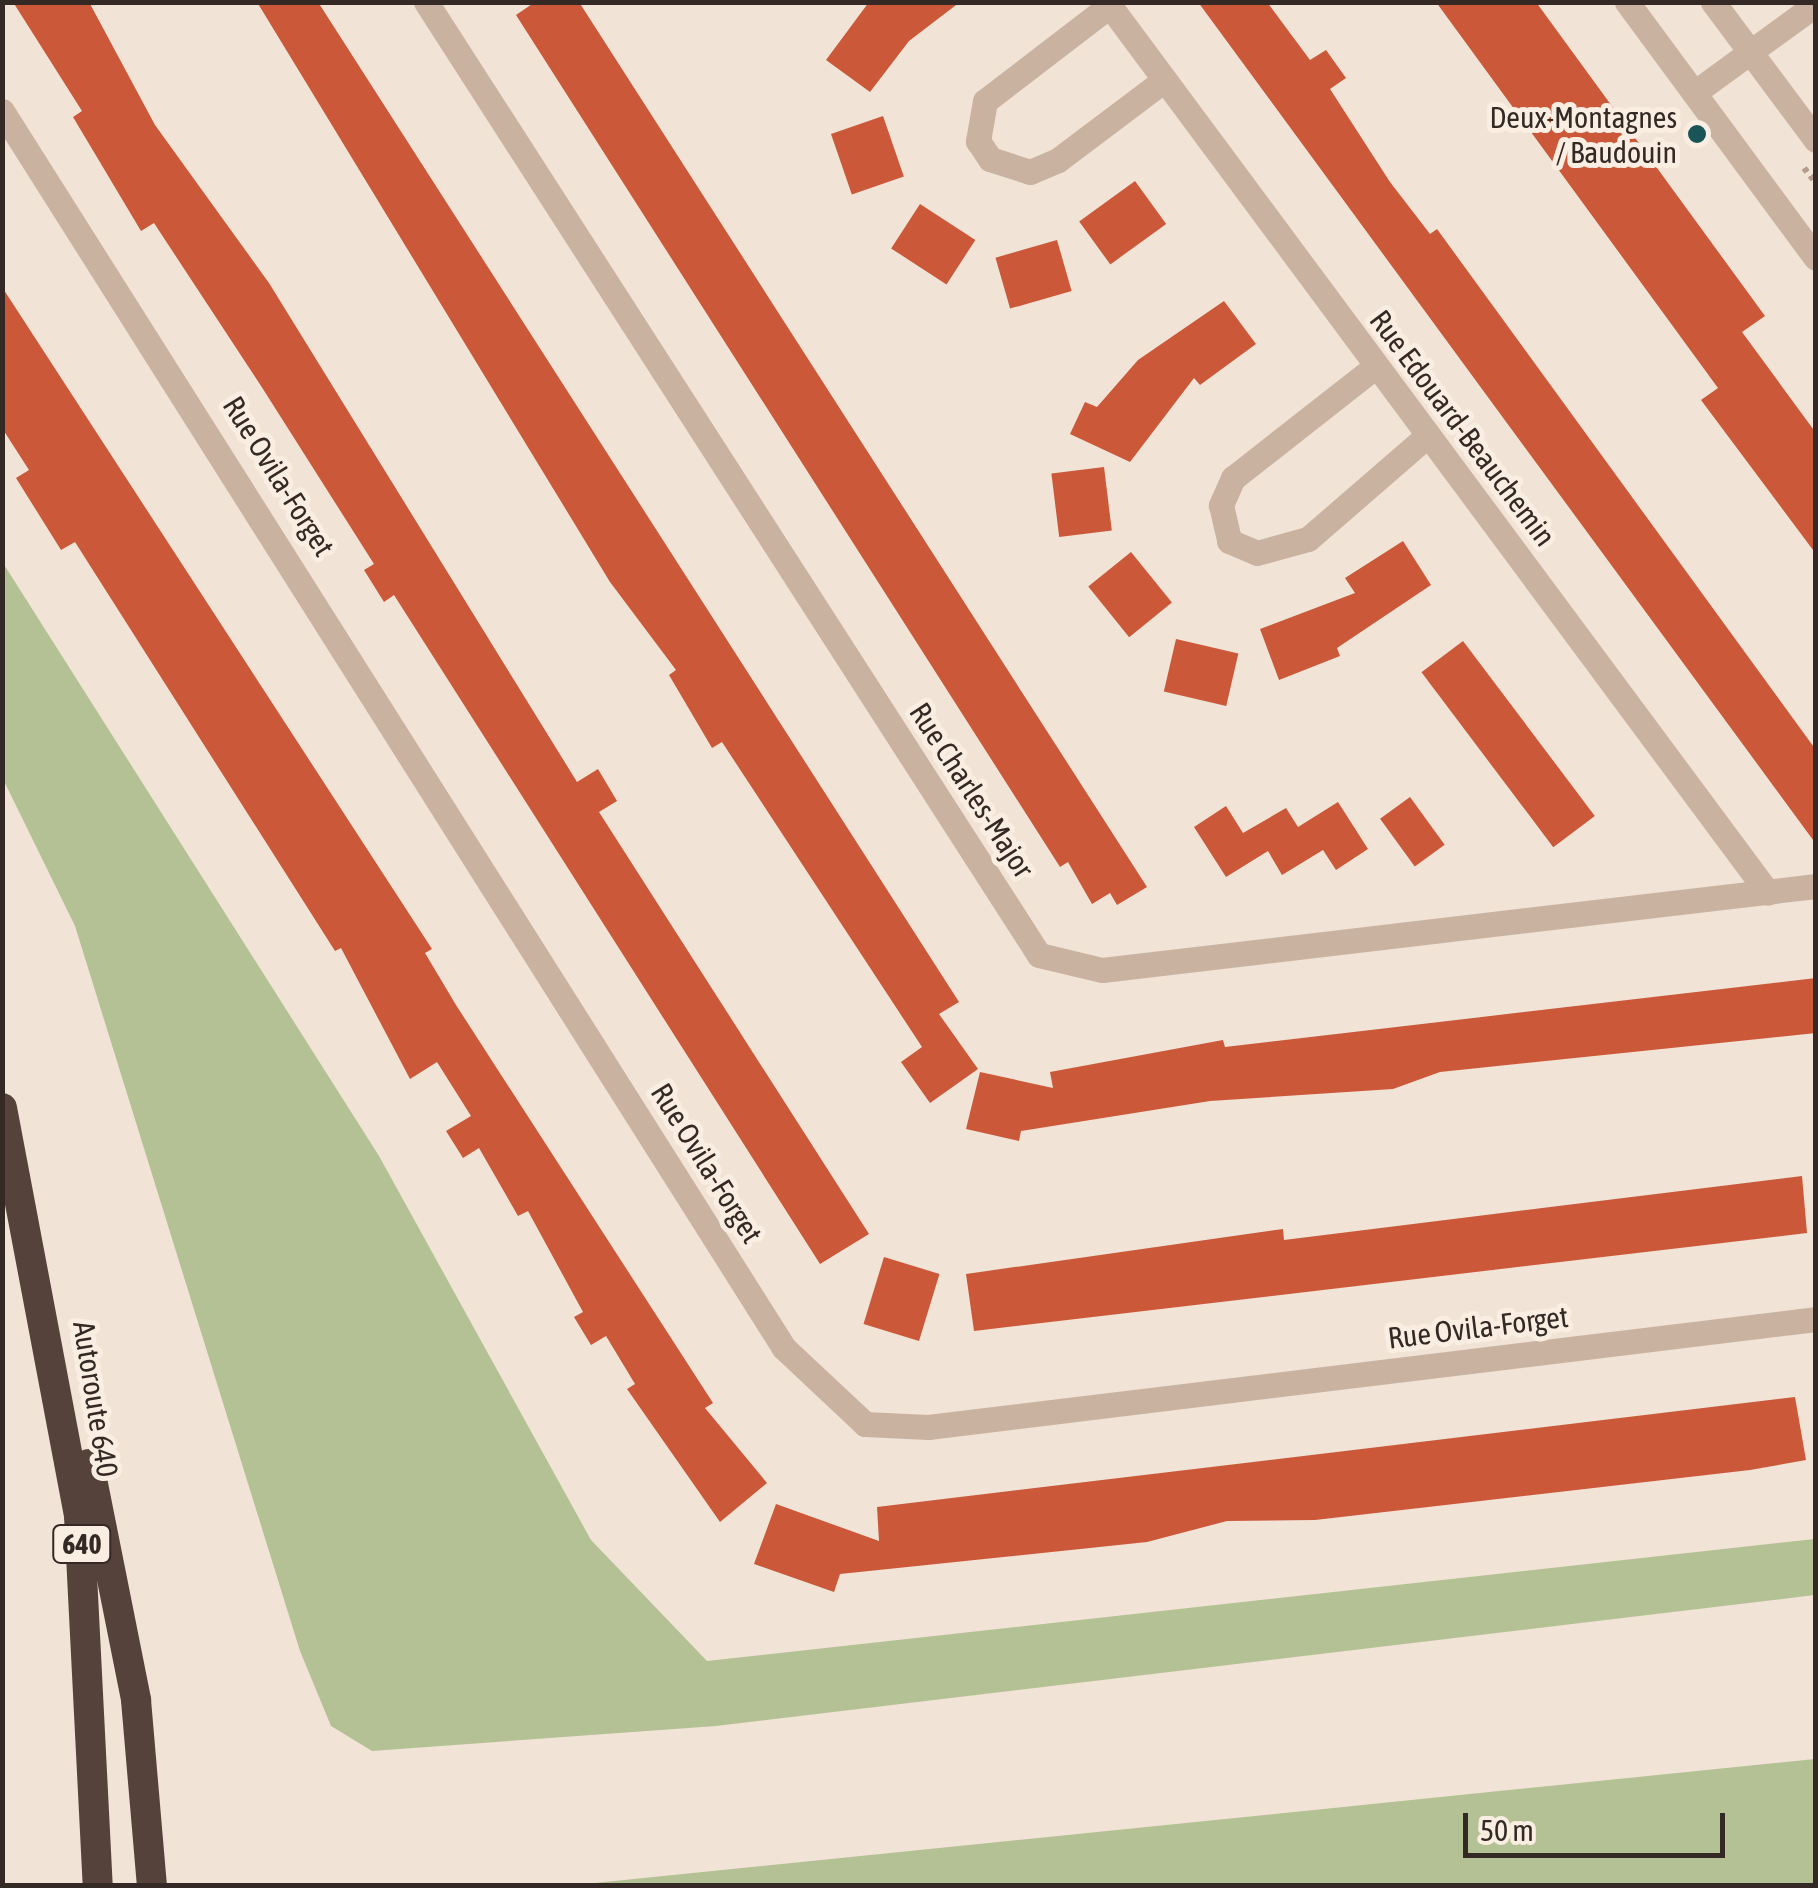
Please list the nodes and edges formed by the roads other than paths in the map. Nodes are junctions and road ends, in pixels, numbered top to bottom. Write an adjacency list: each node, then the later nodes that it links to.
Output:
1 (426, 2): 15 (street, Rue Charles-Major)
2 (1627, 2): 8 (street)
3 (1714, 2): 6 (street)
4 (1108, 4): 7 (street, Rue Edouard-Beauchemin); 7 (street)
5 (1816, 4): 6 (street)
6 (1750, 51): 8 (street); 10 (street)
7 (1164, 80): 12 (street, Rue Edouard-Beauchemin)
8 (1694, 93): 11 (street)
9 (2, 111): 18 (street, Rue Ovila-Forget)
10 (1816, 140)
11 (1816, 258)
12 (1376, 366): 13 (street, Rue Edouard-Beauchemin); 13 (street)
13 (1428, 435): 15 (street, Rue Edouard-Beauchemin)
14 (1816, 886): 15 (street, Rue Charles-Major)
15 (1768, 892)
16 (2, 1108): 17 (highway, Autoroute 640 / 640)
17 (47, 1312): 19 (highway, Autoroute 640 / 640); 20 (highway)
18 (1816, 1319)
19 (98, 1886)
20 (152, 1886)

